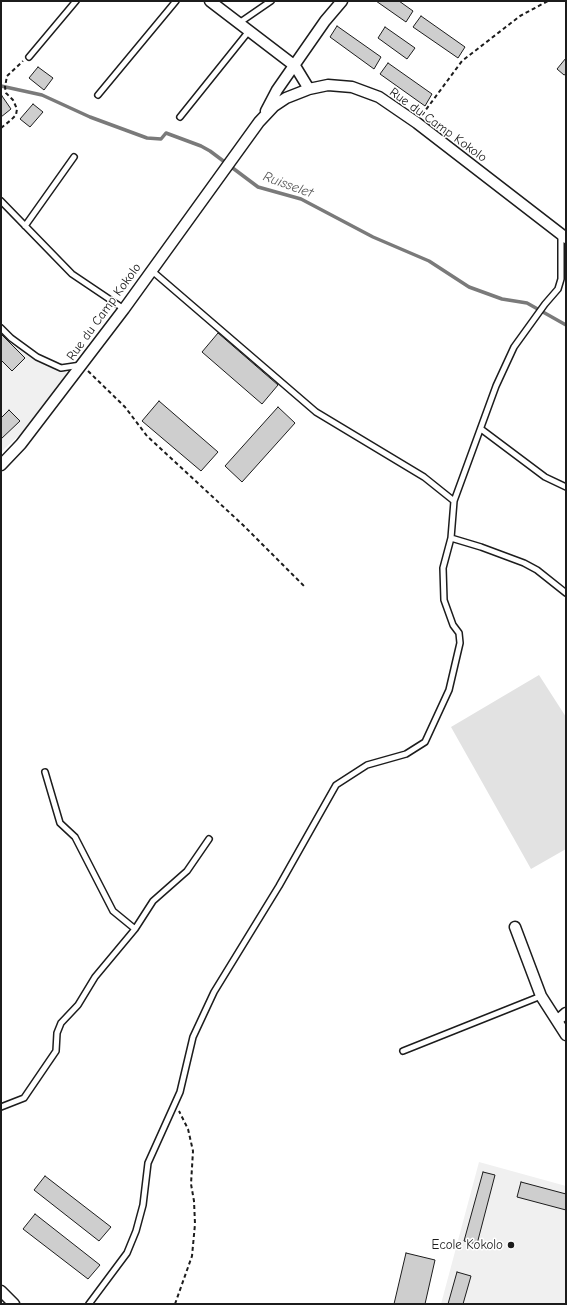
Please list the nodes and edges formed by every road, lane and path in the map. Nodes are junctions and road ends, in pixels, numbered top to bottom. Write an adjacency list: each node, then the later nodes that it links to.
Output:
1 (76, 1): 9 (lane)
2 (176, 1): 12 (lane)
3 (210, 1): 7 (street)
4 (271, 1): 7 (lane)
5 (342, 1): 10 (street)
6 (548, 1): 15 (path)
7 (240, 23): 8 (street)
8 (250, 30): 10 (street); 13 (lane)
9 (29, 57): 16 (path)
10 (295, 66): 11 (street); 14 (street)
11 (308, 89): 14 (street, Rue du Camp Kokolo); 15 (street, Rue du Camp Kokolo)
12 (98, 94)
13 (180, 117)
14 (259, 122): 21 (street, Rue du Camp Kokolo)
15 (417, 122): 20 (street, Rue du Camp Kokolo)
16 (1, 128)
17 (74, 157): 19 (lane)
18 (1, 201): 19 (lane)
19 (25, 226): 22 (lane)
20 (563, 236): 25 (lane)
21 (151, 270): 22 (street, Rue du Camp Kokolo); 28 (lane)
22 (124, 309): 24 (street, Rue du Camp Kokolo)
23 (1, 328): 24 (lane)
24 (82, 365): 26 (street, Rue du Camp Kokolo); 30 (path)
25 (481, 429): 27 (lane); 28 (lane)
26 (1, 465)
27 (566, 487)
28 (454, 501): 29 (lane)
29 (451, 538): 31 (lane); 41 (lane)
30 (304, 586)
31 (566, 593)
32 (45, 772): 35 (lane)
33 (209, 839): 35 (lane)
34 (515, 927): 36 (street)
35 (135, 928): 42 (lane)
36 (541, 996): 38 (street); 40 (lane)
37 (566, 1013): 38 (street)
38 (558, 1020): 39 (street)
39 (566, 1035)
40 (403, 1051)
41 (175, 1104): 45 (lane); 46 (path)
42 (1, 1107)
43 (1, 1291): 44 (street)
44 (14, 1304)
45 (89, 1304)
46 (176, 1304)

